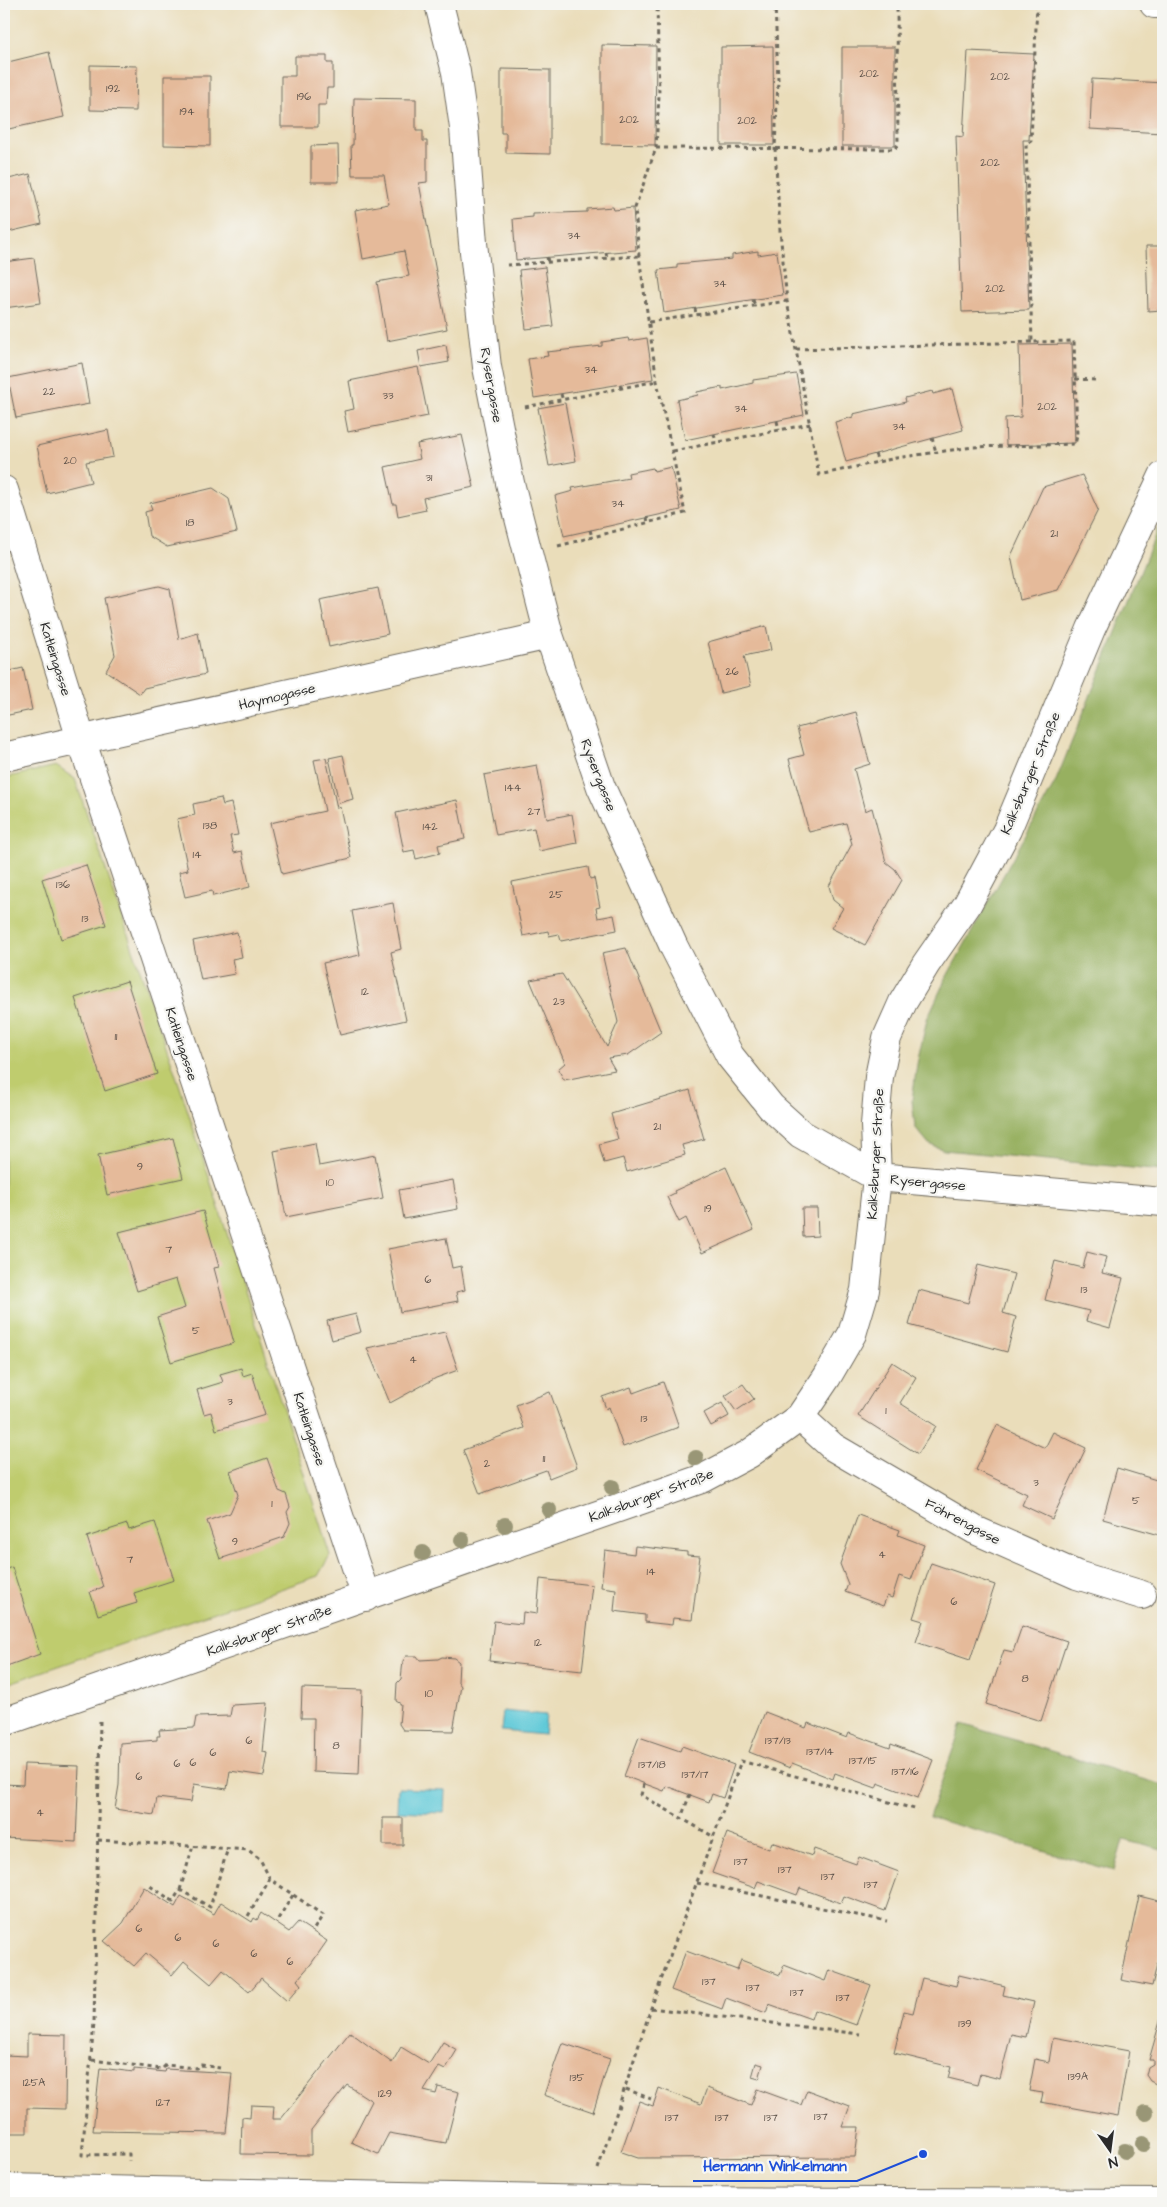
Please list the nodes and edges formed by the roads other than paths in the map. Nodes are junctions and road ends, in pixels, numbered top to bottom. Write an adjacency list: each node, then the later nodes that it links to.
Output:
1 (439, 4): 6 (street, Rysergasse)
2 (1154, 4): 3 (street)
3 (1163, 4)
4 (1163, 476): 9 (street, Kalksburger Straße)
5 (4, 490): 7 (street, Katleingasse)
6 (549, 635): 7 (street, Haymogasse); 9 (street, Rysergasse)
7 (81, 739): 8 (street, Haymogasse); 13 (street, Katleingasse)
8 (4, 756)
9 (876, 1178): 10 (street, Rysergasse); 11 (street, Kalksburger Straße)
10 (1163, 1202)
11 (800, 1417): 12 (street, Föhrengasse); 13 (street, Kalksburger Straße)
12 (1142, 1595)
13 (366, 1597): 14 (street, Kalksburger Straße)
14 (4, 1722)
15 (4, 2188): 16 (street)
16 (649, 2202): 17 (street)
17 (1163, 2203)

